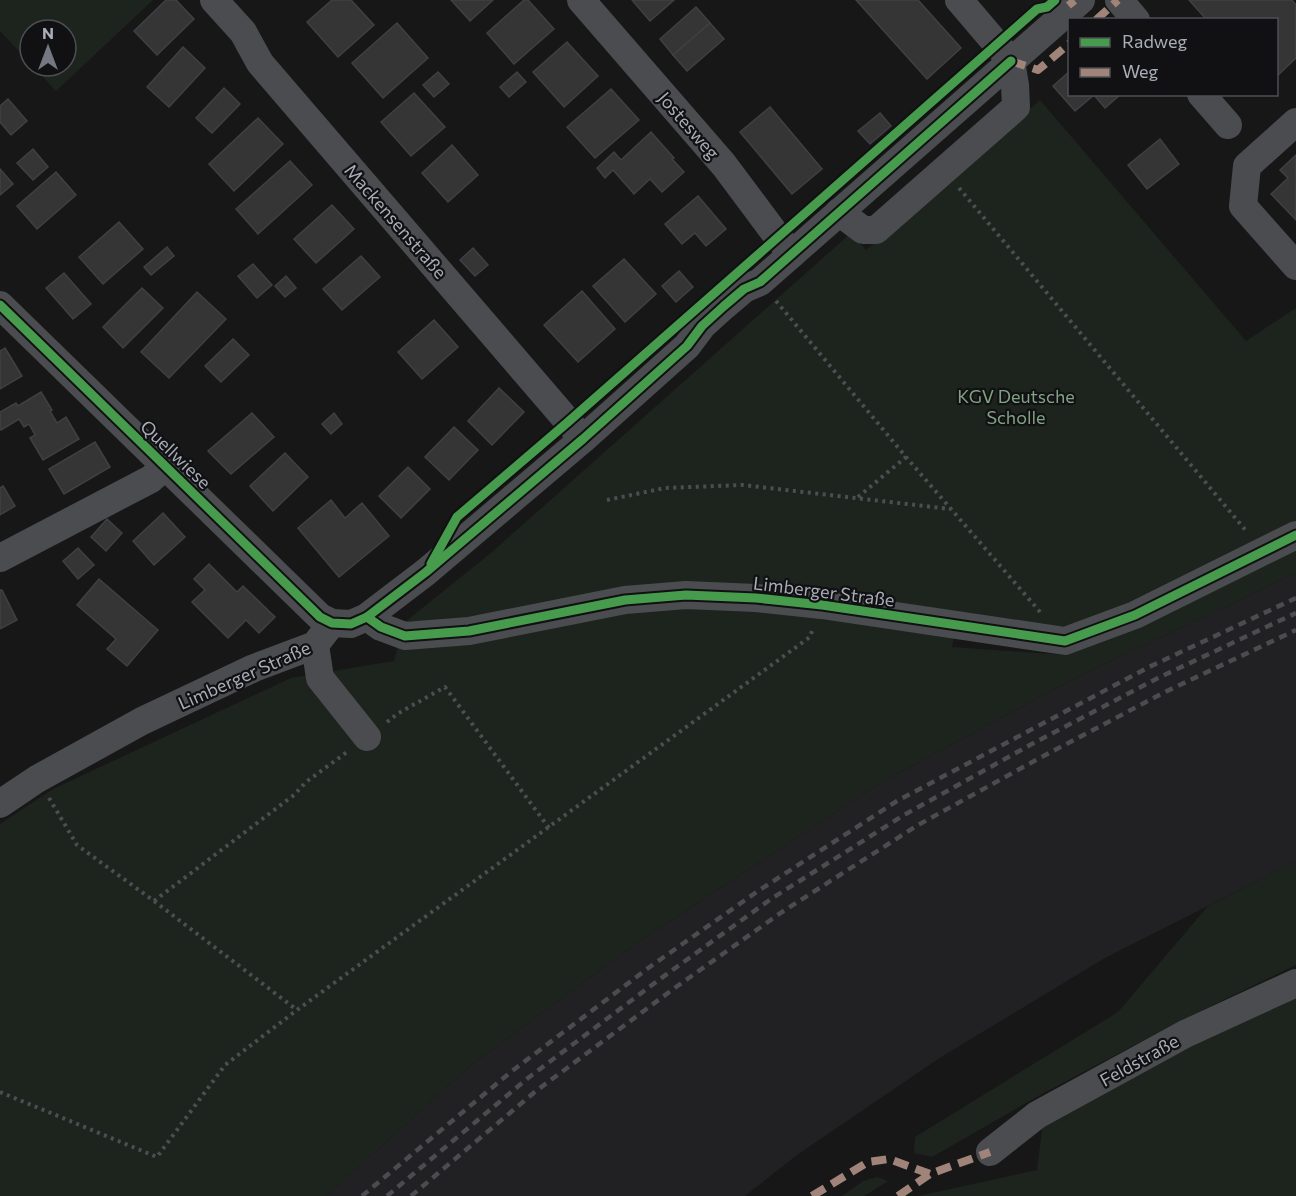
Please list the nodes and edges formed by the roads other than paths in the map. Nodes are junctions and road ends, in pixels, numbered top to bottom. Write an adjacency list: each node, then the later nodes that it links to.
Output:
1 (214, 0): 15 (street, Mackensenstraße)
2 (581, 0): 12 (street, Jostesweg)
3 (959, 0): 7 (street)
4 (1081, 0): 7 (street)
5 (1119, 0): 6 (street)
6 (1134, 18)
7 (1011, 61): 11 (street); 11 (street)
8 (1203, 96): 10 (street)
9 (1296, 122): 13 (street)
10 (1228, 125)
11 (839, 212): 12 (street)
12 (792, 254): 15 (street)
13 (1296, 266)
14 (0, 305): 16 (street, Quellwiese)
15 (583, 439): 19 (street)
16 (165, 466): 18 (street); 20 (street, Quellwiese)
17 (1296, 535): 19 (street, Limberger Straße)
18 (0, 558)
19 (368, 617): 20 (street, Limberger Straße)
20 (324, 634): 21 (street); 22 (street, Limberger Straße)
21 (367, 737)
22 (0, 804)
23 (1296, 983): 24 (street, Feldstraße)
24 (990, 1152)

